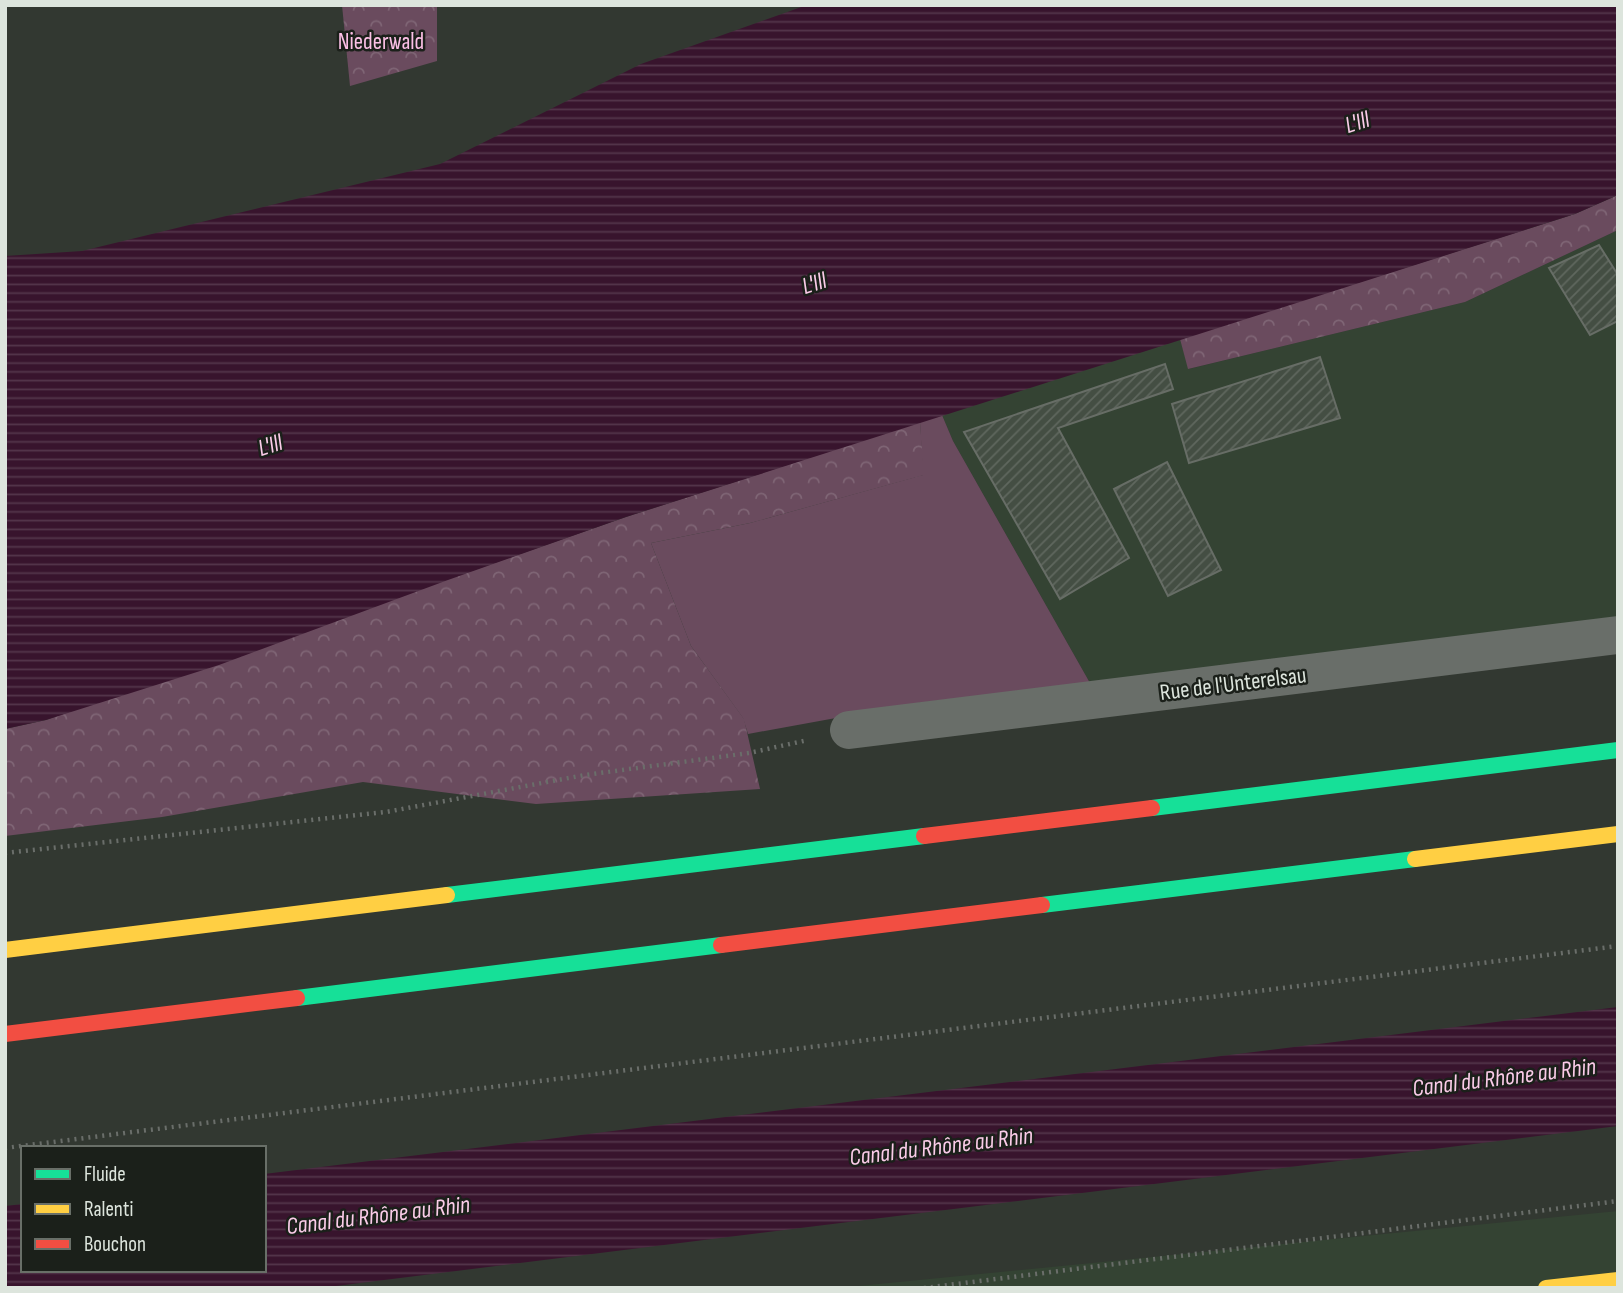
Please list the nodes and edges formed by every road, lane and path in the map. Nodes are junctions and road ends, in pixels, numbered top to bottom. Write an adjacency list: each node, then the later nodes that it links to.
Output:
1 (1618, 635): 2 (street, Rue de l'Unterelsau)
2 (849, 730): 5 (path)
3 (1618, 750): 7 (main road)
4 (1618, 834): 8 (main road)
5 (5, 853)
6 (1618, 946): 9 (path)
7 (5, 950)
8 (5, 1034)
9 (5, 1148)
10 (1618, 1201): 12 (path)
11 (1618, 1280): 13 (main road)
12 (924, 1288)
13 (1546, 1288)

